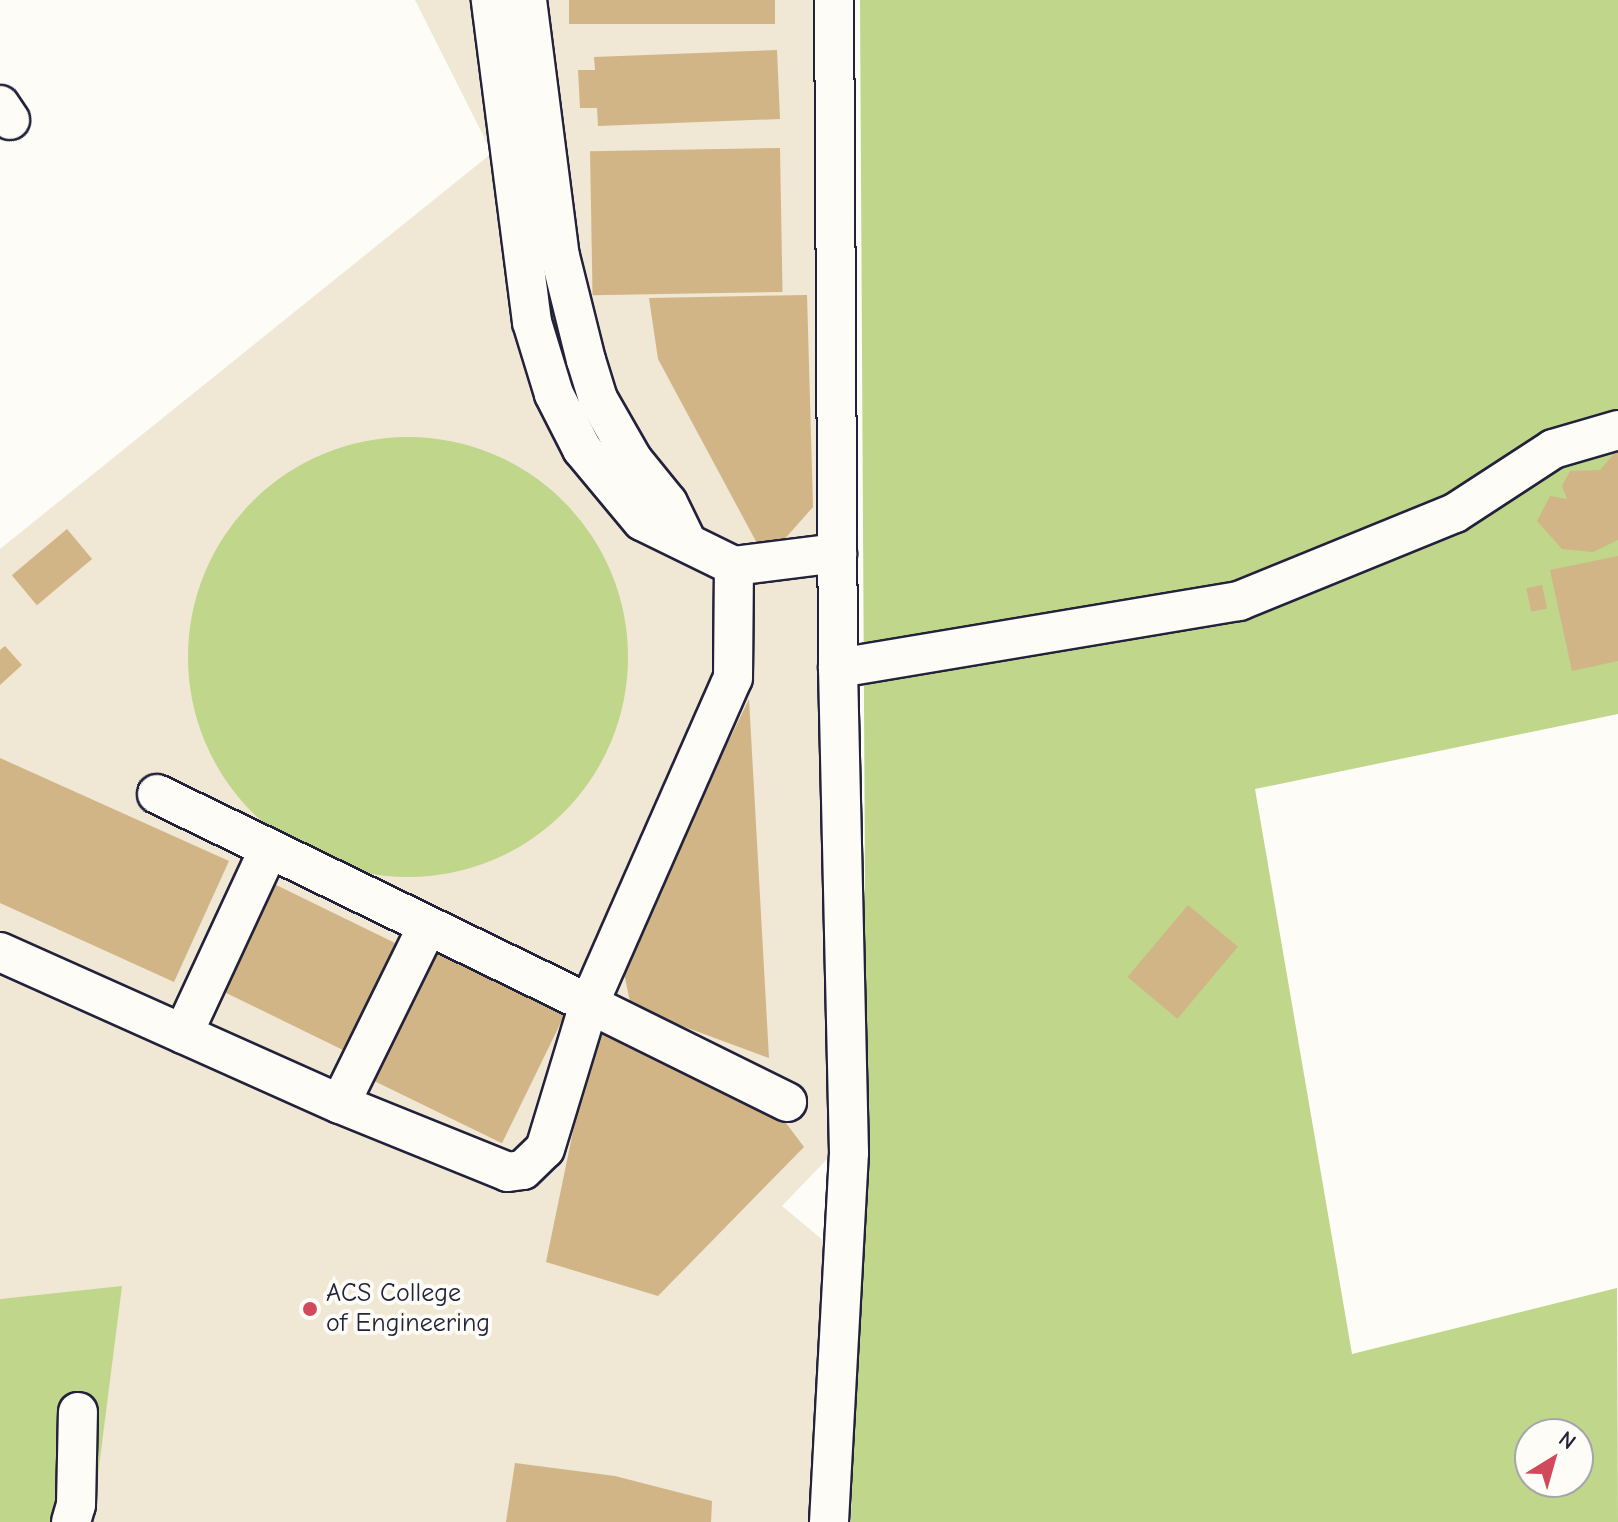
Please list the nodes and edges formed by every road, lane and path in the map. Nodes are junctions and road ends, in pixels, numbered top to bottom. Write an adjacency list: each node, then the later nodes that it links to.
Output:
1 (491, 0): 4 (street)
2 (527, 0): 4 (street)
3 (834, 0): 6 (street)
4 (532, 178): 7 (street)
5 (1618, 430): 8 (street)
6 (837, 553): 7 (street); 8 (street)
7 (734, 566): 13 (street)
8 (838, 668): 19 (street)
9 (157, 794): 10 (street)
10 (269, 849): 11 (street); 14 (street)
11 (427, 927): 13 (street); 16 (street)
12 (0, 952): 14 (street)
13 (589, 1004): 15 (street); 16 (street)
14 (183, 1034): 16 (street)
15 (787, 1102)
16 (340, 1104)
17 (78, 1412): 18 (street)
18 (71, 1522)
19 (829, 1522)

